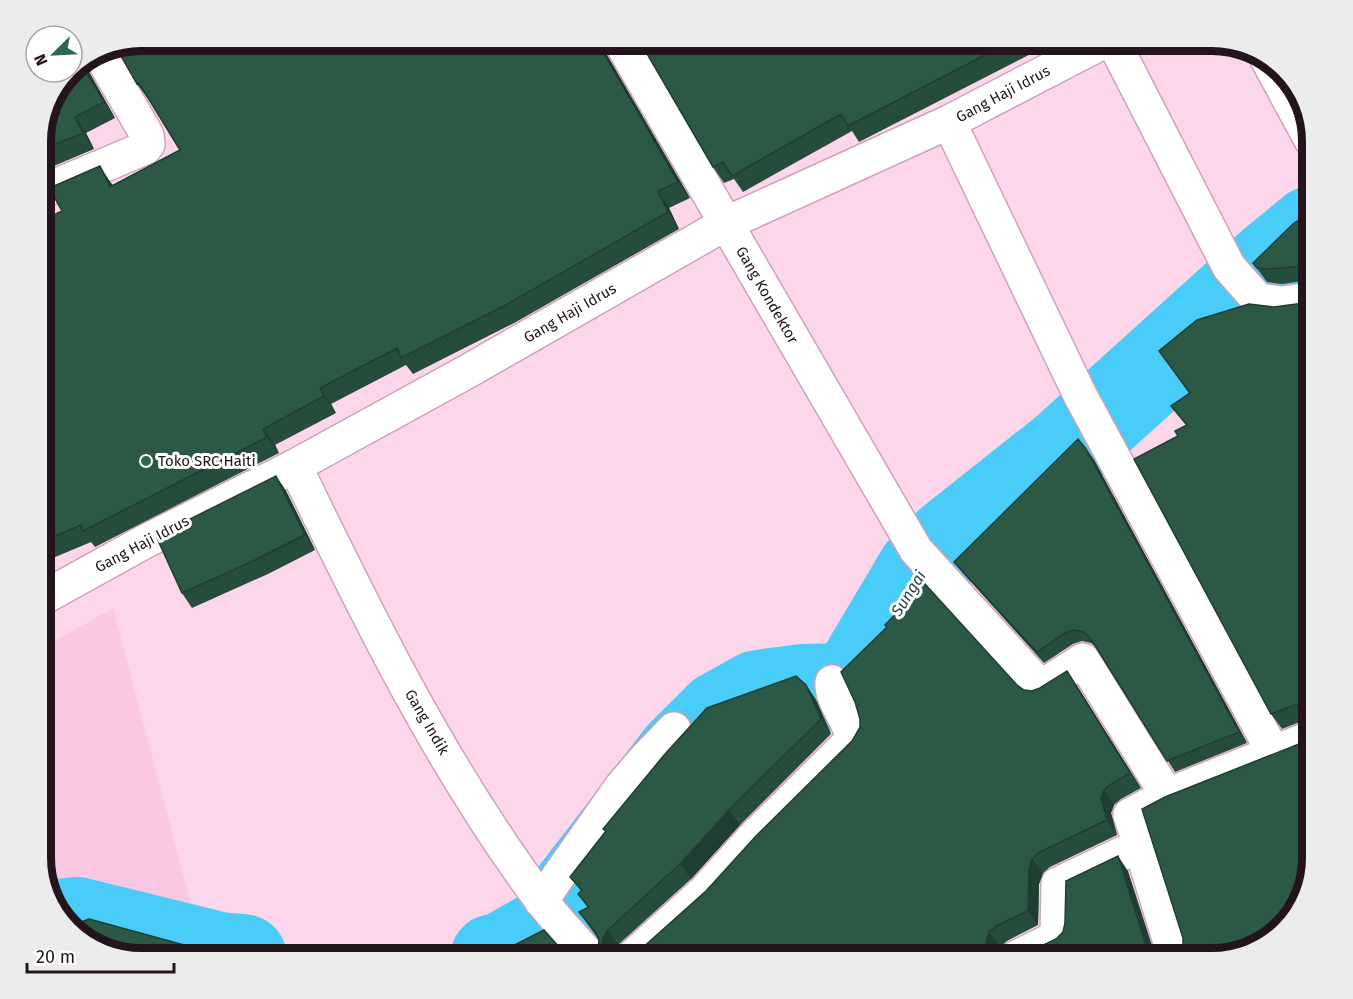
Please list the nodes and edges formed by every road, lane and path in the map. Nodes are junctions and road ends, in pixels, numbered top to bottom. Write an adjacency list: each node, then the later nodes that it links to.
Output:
1 (626, 51): 9 (street, Gang Kondektor)
2 (1084, 51): 7 (street, Gang Haji Idrus)
3 (1119, 51): 10 (street)
4 (103, 60): 8 (street)
5 (1279, 81): 6 (street)
6 (1299, 118)
7 (949, 122): 9 (street, Gang Haji Idrus); 16 (street)
8 (51, 188)
9 (725, 224): 11 (street, Gang Haji Idrus); 17 (street, Gang Kondektor)
10 (1302, 300)
11 (295, 466): 12 (street, Gang Haji Idrus); 19 (street, Gang Indik)
12 (51, 593)
13 (832, 686): 21 (street)
14 (674, 729): 19 (street)
15 (1302, 741): 16 (street)
16 (1274, 752): 17 (street)
17 (1167, 795): 18 (street)
18 (1140, 845): 22 (street); 23 (street)
19 (553, 914): 20 (street, Gang Indik)
20 (582, 948)
21 (642, 948)
22 (1035, 948)
23 (1172, 948)

